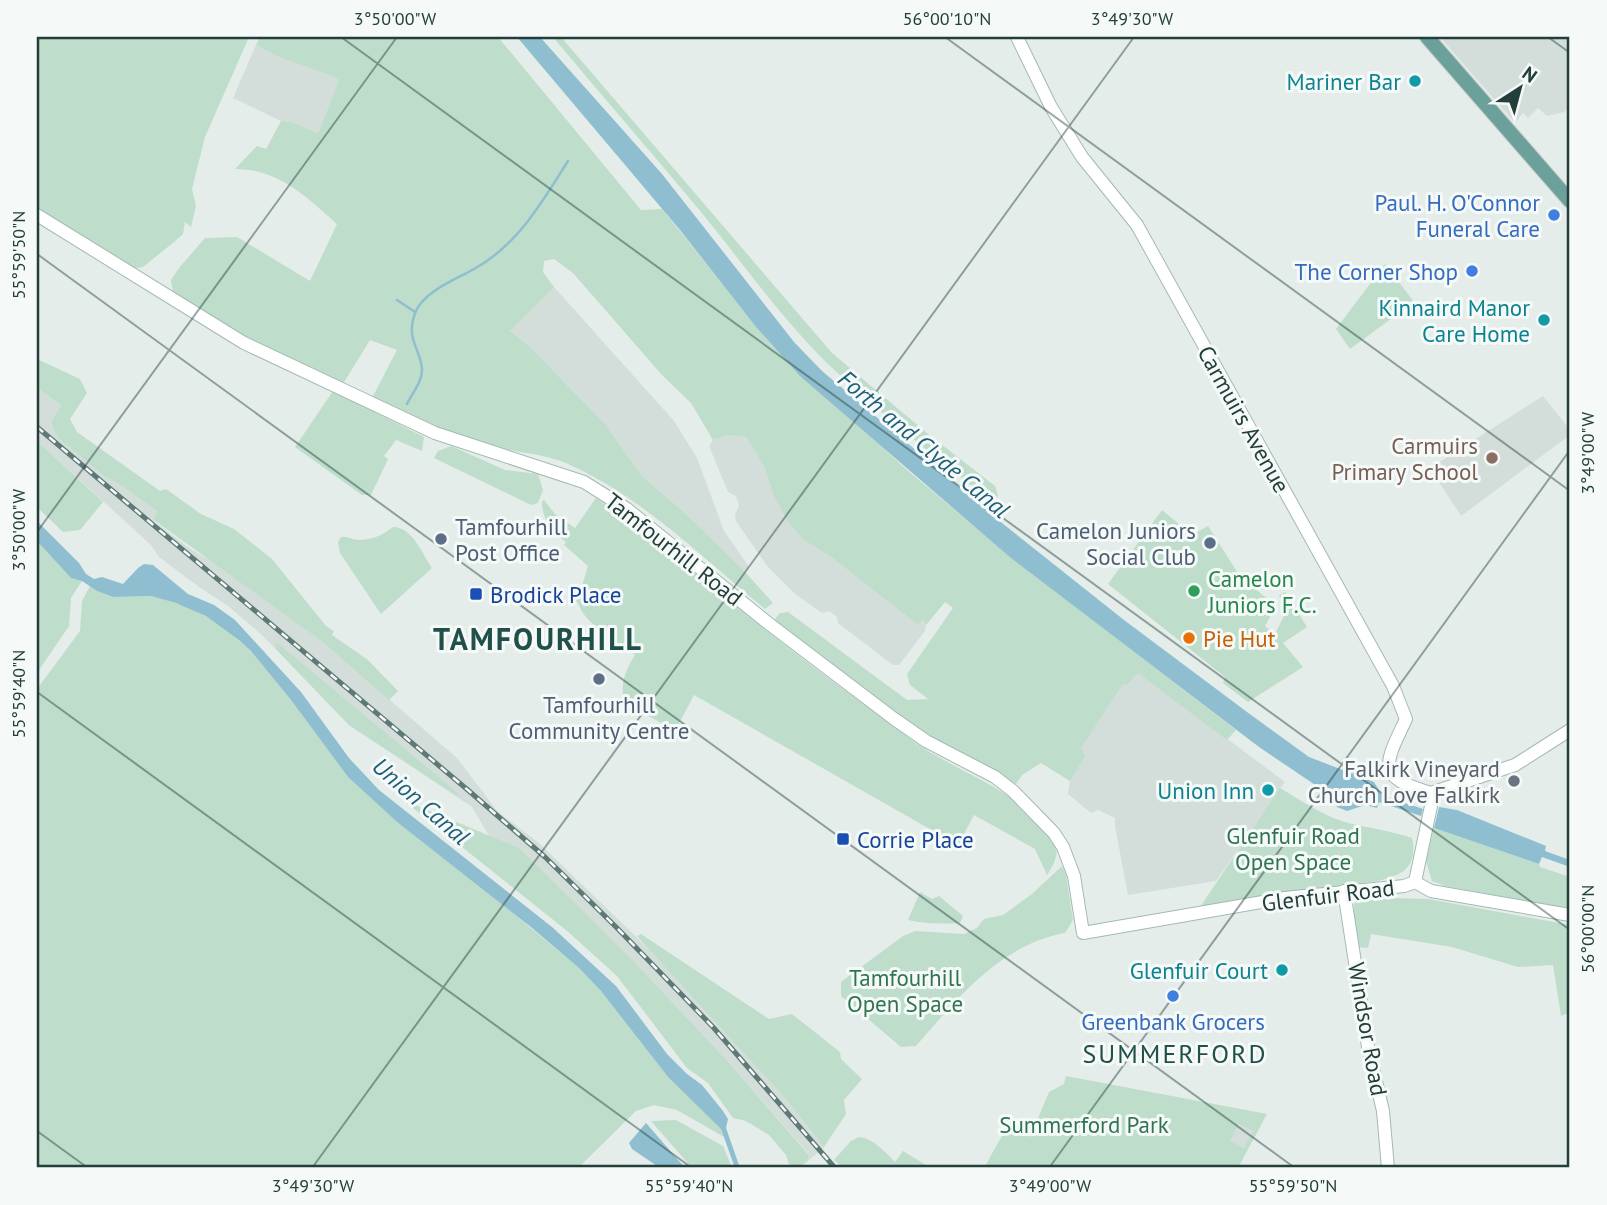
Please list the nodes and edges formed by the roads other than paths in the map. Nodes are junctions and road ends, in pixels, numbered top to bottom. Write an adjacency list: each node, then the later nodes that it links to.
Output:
1 (1017, 37): 6 (main road, Carmuirs Avenue)
2 (1427, 37): 3 (main road)
3 (1570, 201)
4 (37, 215): 10 (main road, Tamfourhill Road)
5 (1570, 730): 6 (main road)
6 (1431, 800): 7 (main road)
7 (1415, 882): 8 (main road, Glenfuir Road); 9 (main road, Glenfuir Road)
8 (1343, 891): 10 (main road, Glenfuir Road); 11 (main road, Windsor Road)
9 (1570, 915)
10 (1083, 933)
11 (1388, 1168)

